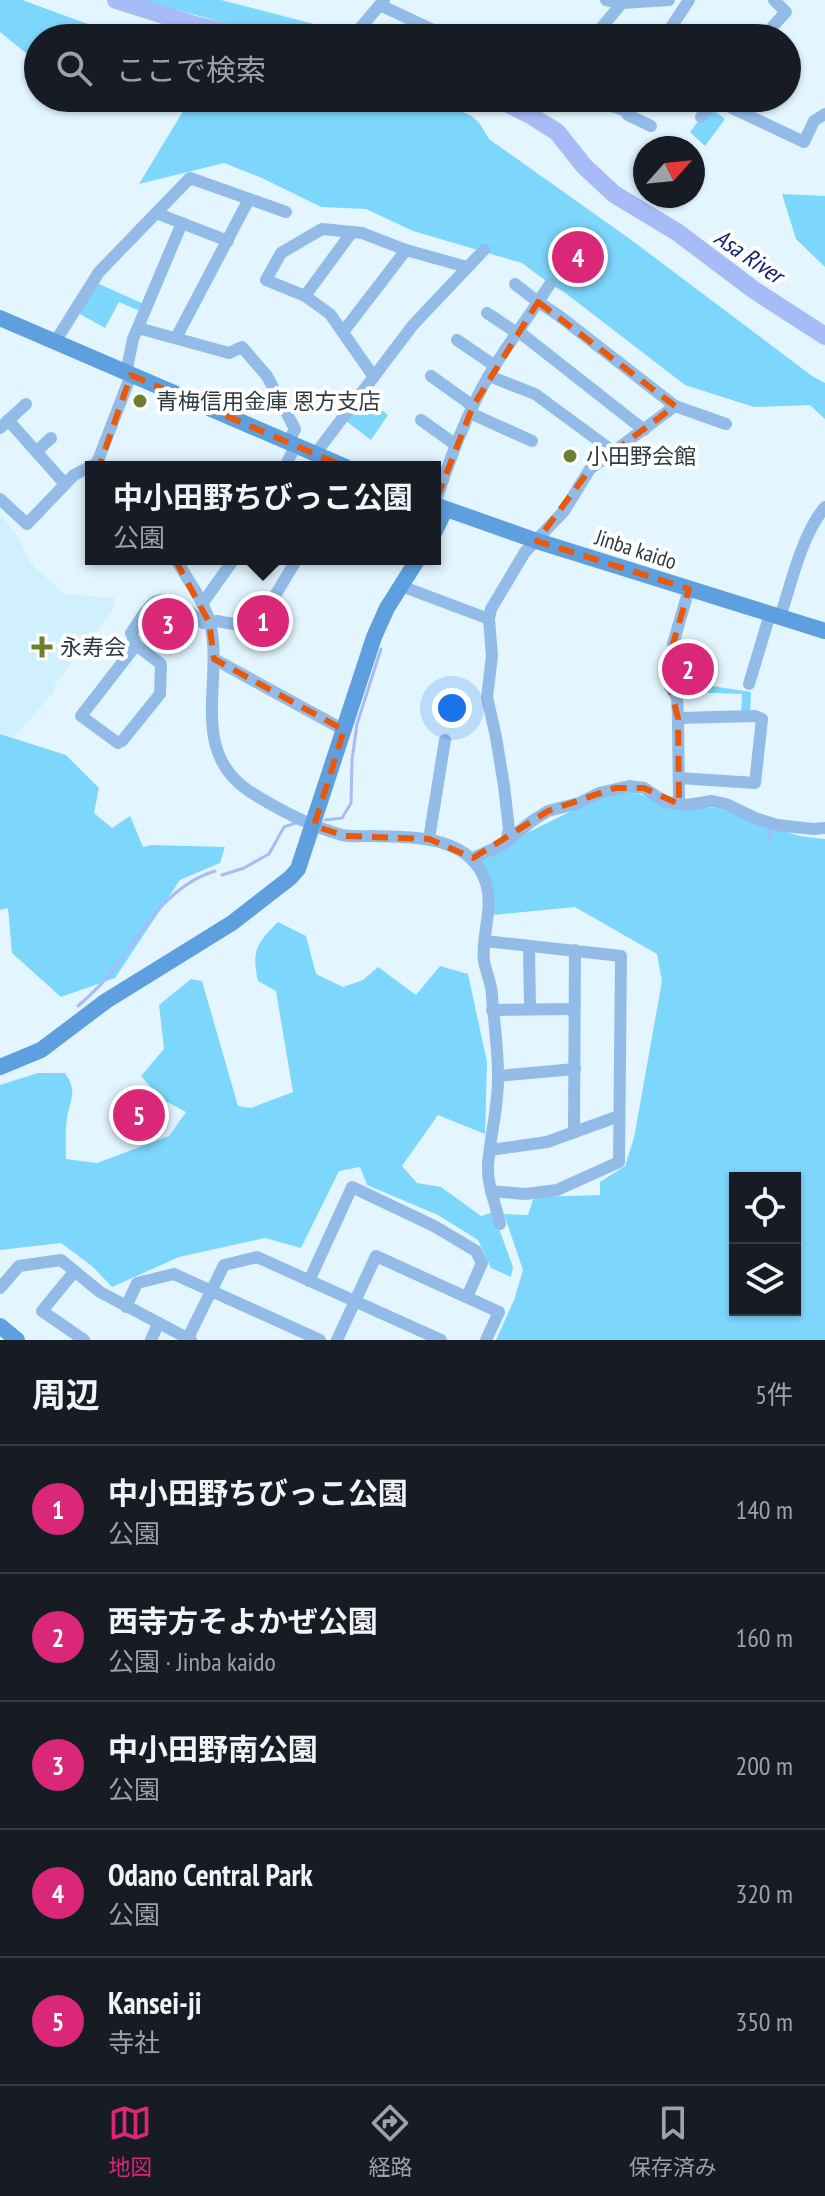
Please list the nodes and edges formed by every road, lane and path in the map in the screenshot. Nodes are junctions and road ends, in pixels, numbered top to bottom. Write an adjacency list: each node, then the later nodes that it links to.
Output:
1 (606, 0): 6 (street)
2 (669, 0): 6 (street)
3 (689, 0): 10 (street)
4 (774, 0): 11 (street)
5 (382, 2): 7 (street); 8 (street)
6 (622, 3): 9 (street)
7 (364, 24)
8 (424, 24)
9 (604, 24)
10 (675, 24)
11 (775, 24)
12 (626, 112): 17 (street)
13 (705, 112): 16 (street)
14 (740, 112): 15 (street)
15 (825, 114)
16 (701, 117)
17 (651, 126)
18 (249, 199): 19 (street); 20 (street); 23 (street)
19 (286, 212)
20 (156, 213): 21 (street); 38 (street)
21 (182, 223): 23 (street); 33 (street)
22 (352, 232): 24 (street); 29 (street); 29 (street)
23 (228, 241): 36 (street)
24 (406, 250): 26 (street); 34 (street)
25 (484, 250): 26 (street)
26 (467, 267): 42 (street)
27 (515, 284): 30 (street)
28 (550, 284): 30 (street)
29 (305, 296): 34 (street)
30 (538, 302): 35 (street); 44 (street)
31 (487, 313): 35 (street)
32 (0, 318): 38 (main road)
33 (138, 328): 36 (street); 40 (street)
34 (343, 332): 42 (street)
35 (517, 332): 39 (street); 49 (street)
36 (176, 338): 52 (street)
37 (457, 340): 39 (street)
38 (55, 342): 40 (main road)
39 (492, 371): 45 (street); 55 (street)
40 (129, 374): 52 (main road); 57 (street)
41 (431, 376): 45 (street)
42 (374, 377): 56 (street)
43 (26, 404): 47 (street)
44 (675, 406): 48 (street); 49 (street)
45 (472, 409): 51 (street); 53 (street)
46 (421, 420): 53 (street)
47 (4, 424): 54 (street)
48 (726, 424)
49 (644, 430): 55 (street)
50 (51, 438): 54 (street)
51 (532, 441)
52 (292, 443): 56 (main road); 58 (street)
53 (456, 445): 62 (street)
54 (37, 451): 61 (street)
55 (614, 452): 66 (street)
56 (316, 453): 59 (main road)
57 (99, 461)
58 (287, 461)
59 (333, 461)
60 (85, 470): 61 (street)
61 (65, 484): 63 (street)
62 (441, 496)
63 (0, 499)
64 (441, 507): 66 (main road, Jinba kaido)
65 (825, 507): 74 (street)
66 (537, 541): 72 (main road, Jinba kaido); 75 (street)
67 (179, 565): 73 (street)
68 (230, 565): 73 (street)
69 (293, 565): 76 (street)
70 (414, 565): 71 (main road)
71 (401, 586): 75 (street); 82 (main road)
72 (689, 589): 74 (main road, Jinba kaido); 81 (street)
73 (202, 604): 76 (street)
74 (775, 615): 77 (main road, Jinba kaido); 80 (street)
75 (489, 619): 89 (street)
76 (209, 622): 78 (street); 79 (street)
77 (825, 631)
78 (136, 645): 78 (street)
79 (214, 659): 82 (street); 86 (street)
80 (749, 684)
81 (678, 718): 84 (street); 84 (street)
82 (344, 730): 86 (main road)
83 (445, 740): 88 (street)
84 (679, 778): 85 (street)
85 (679, 804): 87 (street); 89 (street)
86 (314, 826): 88 (street); 97 (main road)
87 (825, 828)
88 (429, 839): 90 (street)
89 (506, 842): 90 (street)
90 (473, 858): 91 (street)
91 (485, 941): 92 (street); 96 (street)
92 (529, 946): 93 (street); 94 (street)
93 (575, 950): 95 (street); 100 (street)
94 (530, 1009): 95 (street); 96 (street)
95 (574, 1009): 98 (street)
96 (492, 1010): 99 (street)
97 (0, 1067)
98 (575, 1069): 99 (street); 101 (street)
99 (498, 1076): 102 (street)
100 (619, 1116): 101 (street); 103 (street)
101 (574, 1132): 102 (street)
102 (490, 1150): 103 (street)
103 (491, 1191): 104 (street)
104 (500, 1224)
105 (74, 1272): 107 (street); 111 (street); 115 (street)
106 (309, 1281): 108 (street); 109 (street); 110 (street)
107 (0, 1288)
108 (211, 1291): 111 (street); 117 (street); 118 (street)
109 (467, 1297): 110 (street); 121 (street)
110 (355, 1301): 119 (street); 120 (street)
111 (126, 1307): 112 (street)
112 (158, 1324): 116 (street); 117 (street)
113 (0, 1326): 114 (main road)
114 (17, 1340)
115 (84, 1340)
116 (151, 1340)
117 (189, 1340)
118 (320, 1340)
119 (337, 1340)
120 (441, 1340)
121 (486, 1340)

